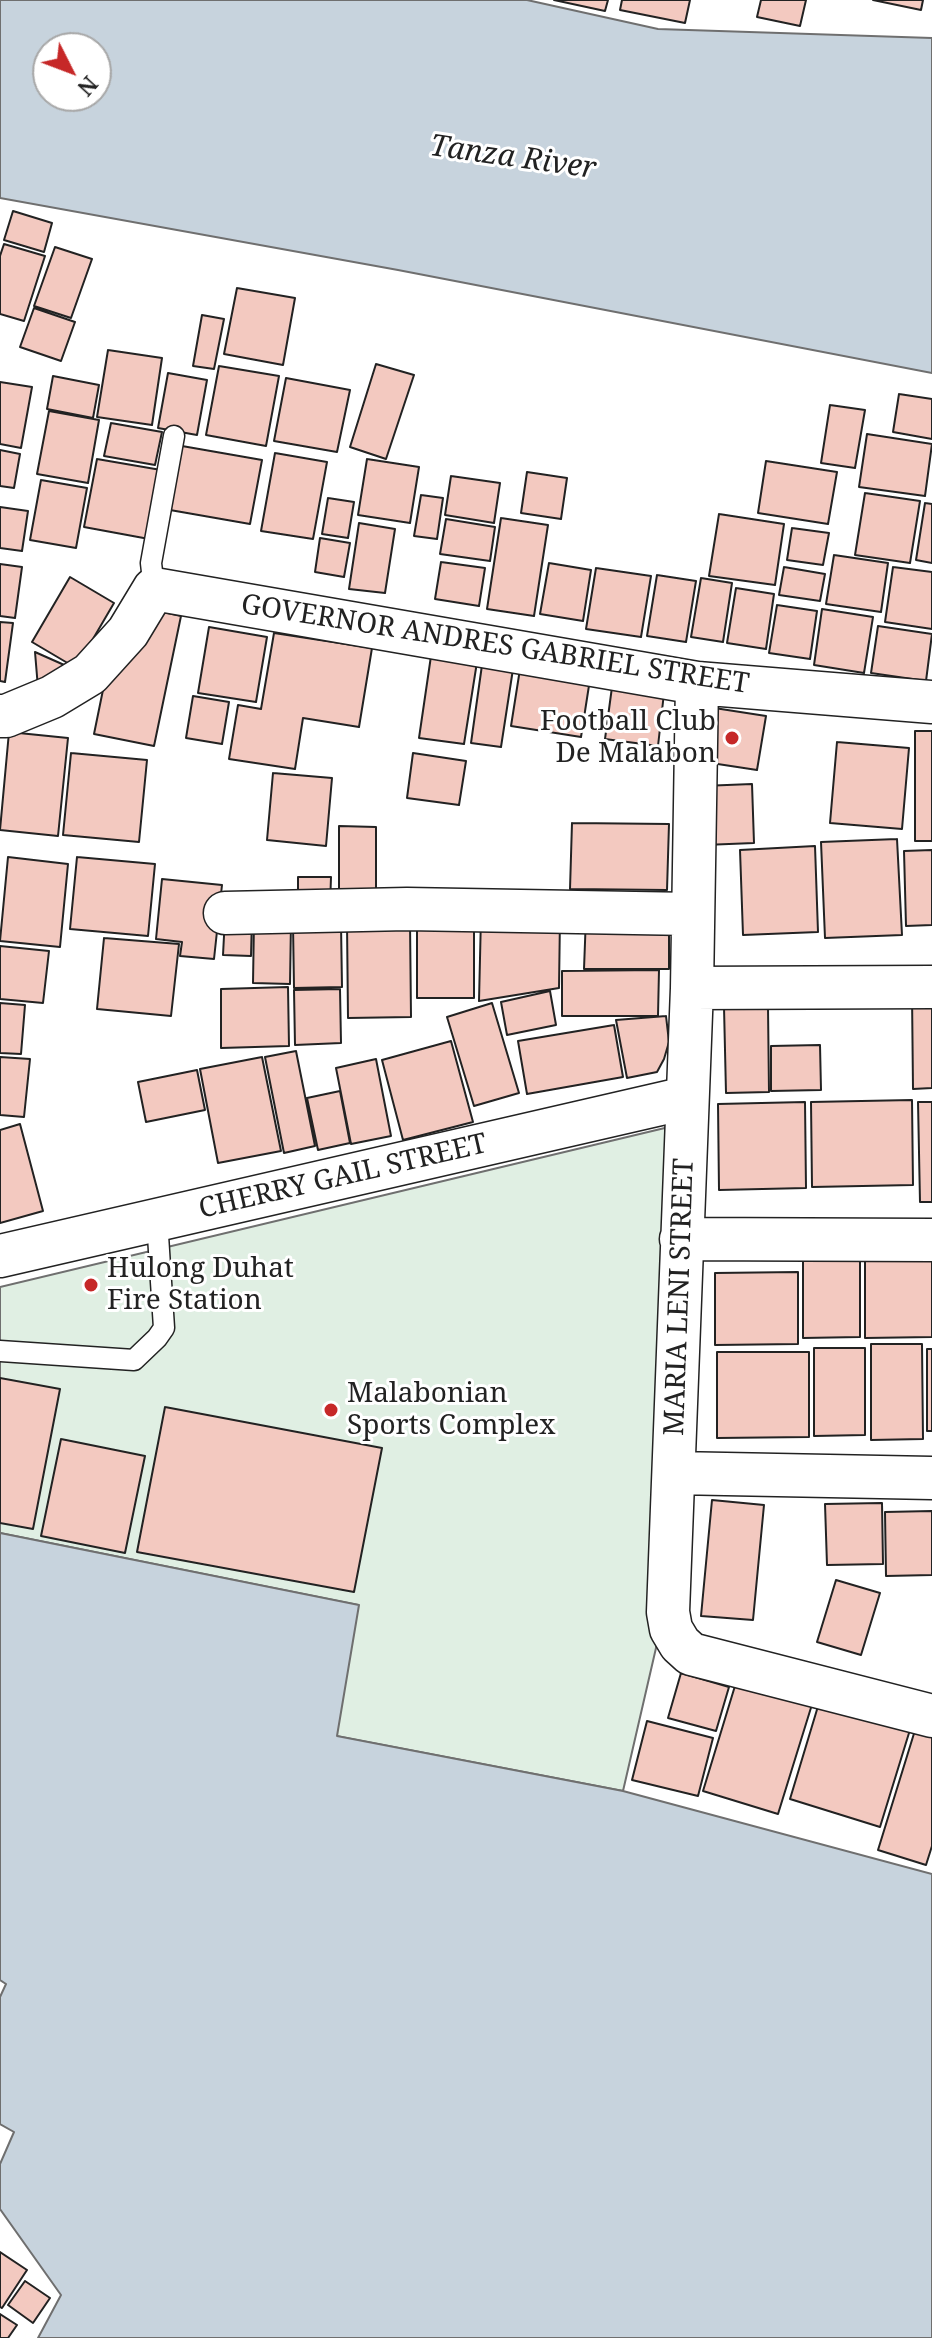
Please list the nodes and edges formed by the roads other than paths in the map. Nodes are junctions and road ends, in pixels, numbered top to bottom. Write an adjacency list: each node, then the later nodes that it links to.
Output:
1 (174, 436): 2 (lane)
2 (154, 589): 3 (street, GOVERNOR ANDRES GABRIEL STREET); 5 (street)
3 (697, 683): 4 (street, GOVERNOR ANDRES GABRIEL STREET); 7 (street, MARIA LENI STREET)
4 (932, 702)
5 (0, 716)
6 (225, 913): 7 (street)
7 (691, 914): 9 (street, MARIA LENI STREET)
8 (932, 987): 9 (street)
9 (692, 988): 10 (street, MARIA LENI STREET)
10 (686, 1098): 11 (street, CHERRY GAIL STREET); 12 (street, MARIA LENI STREET)
11 (157, 1220): 14 (street, CHERRY GAIL STREET); 15 (lane)
12 (681, 1239): 13 (street); 16 (street, MARIA LENI STREET)
13 (932, 1240)
14 (0, 1256)
15 (0, 1351)
16 (674, 1473): 17 (street); 18 (street, MARIA LENI STREET)
17 (932, 1478)
18 (932, 1716)

